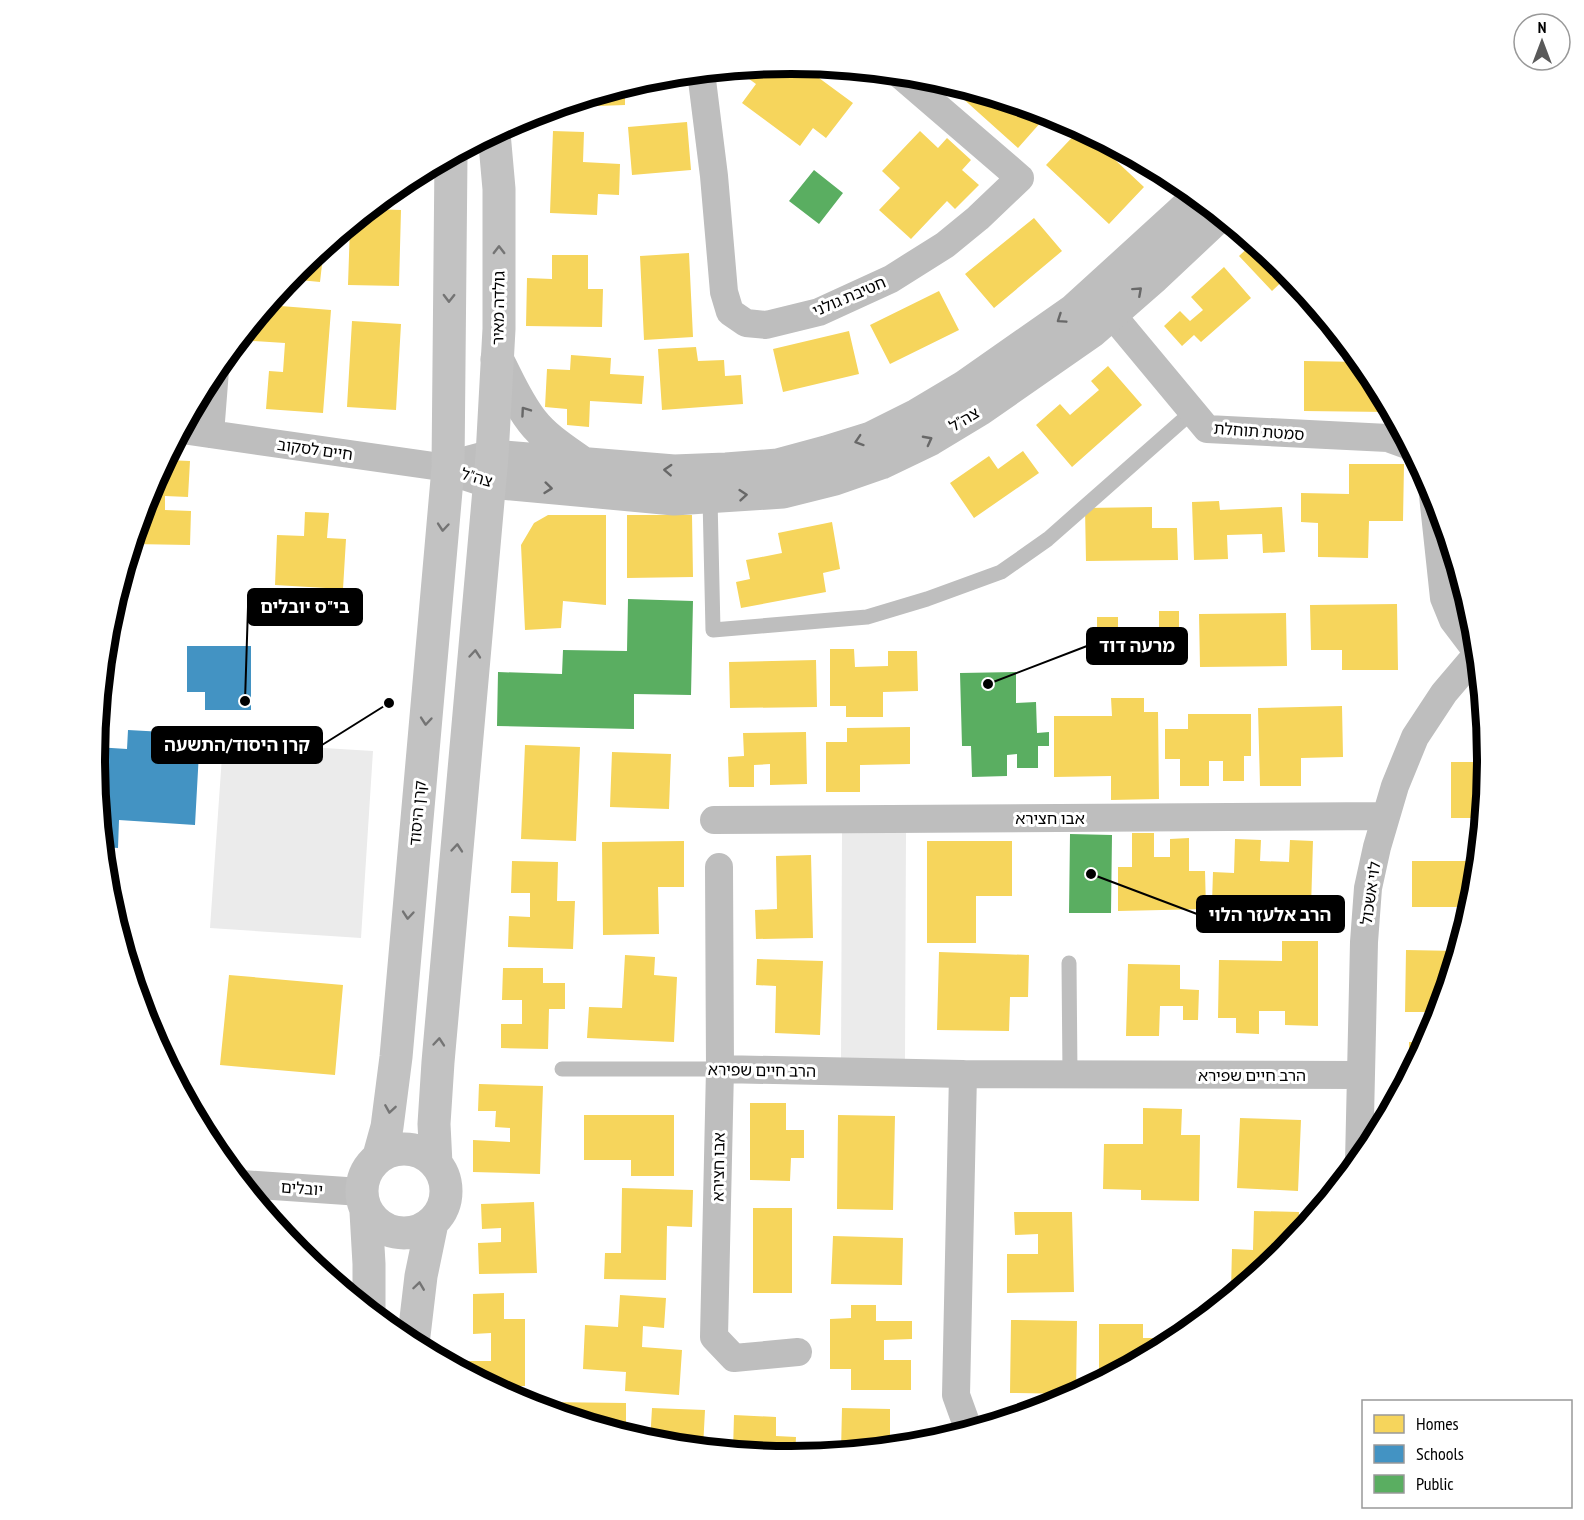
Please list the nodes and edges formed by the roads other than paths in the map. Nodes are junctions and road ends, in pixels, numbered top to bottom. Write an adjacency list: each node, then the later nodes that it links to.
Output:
1 (702, 79): 2 (street, חטיבת גולני)
2 (910, 84)
3 (495, 141): 8 (main road, גולדה מאיר, one-way to 3)
4 (451, 164): 15 (main road, one-way to 15)
5 (1193, 203): 7 (street, צה"ל)
6 (1215, 219): 7 (street, צה"ל, one-way to 6)
7 (1102, 304): 10 (street, סמטת תוחלת); 14 (street, צה"ל, one-way to 14); 17 (street, צה"ל, one-way to 7)
8 (497, 358): 14 (street, one-way to 8); 16 (main road, גולדה מאיר)
9 (213, 392): 12 (street)
10 (1192, 412): 13 (street, סמטת תוחלת); 17 (lane)
11 (189, 431): 12 (street, חיים לסקוב)
12 (210, 434): 15 (street, חיים לסקוב)
13 (1401, 443)
14 (584, 464): 16 (street, צה"ל)
15 (448, 468): 16 (street, צה"ל); 31 (main road, קרן היסוד, one-way to 31)
16 (491, 469): 17 (street, צה"ל, one-way to 17); 32 (main road, one-way to 16)
17 (710, 498)
18 (1436, 523): 19 (street)
19 (1467, 639)
20 (1471, 661): 21 (street, לוי אשכול)
21 (1386, 816): 22 (street, אבו חצירא); 29 (street, לוי אשכול)
22 (714, 820)
23 (718, 867): 26 (street, אבו חצירא)
24 (1069, 963): 28 (lane)
25 (562, 1069): 26 (lane, הרב חיים שפירא)
26 (720, 1069): 27 (street, הרב חיים שפירא); 38 (street, אבו חצירא)
27 (963, 1074): 28 (street, הרב חיים שפירא); 39 (street)
28 (1070, 1074): 29 (street, הרב חיים שפירא)
29 (1361, 1075): 30 (street, לוי אשכול)
30 (1359, 1146)
31 (379, 1156): 32 (main road); 34 (main road)
32 (436, 1164): 35 (main road)
33 (253, 1186): 34 (street, יובלים)
34 (364, 1202): 35 (main road); 36 (main road)
35 (432, 1223): 37 (main road, one-way to 35)
36 (369, 1301)
37 (414, 1333)
38 (798, 1352)
39 (966, 1424)

